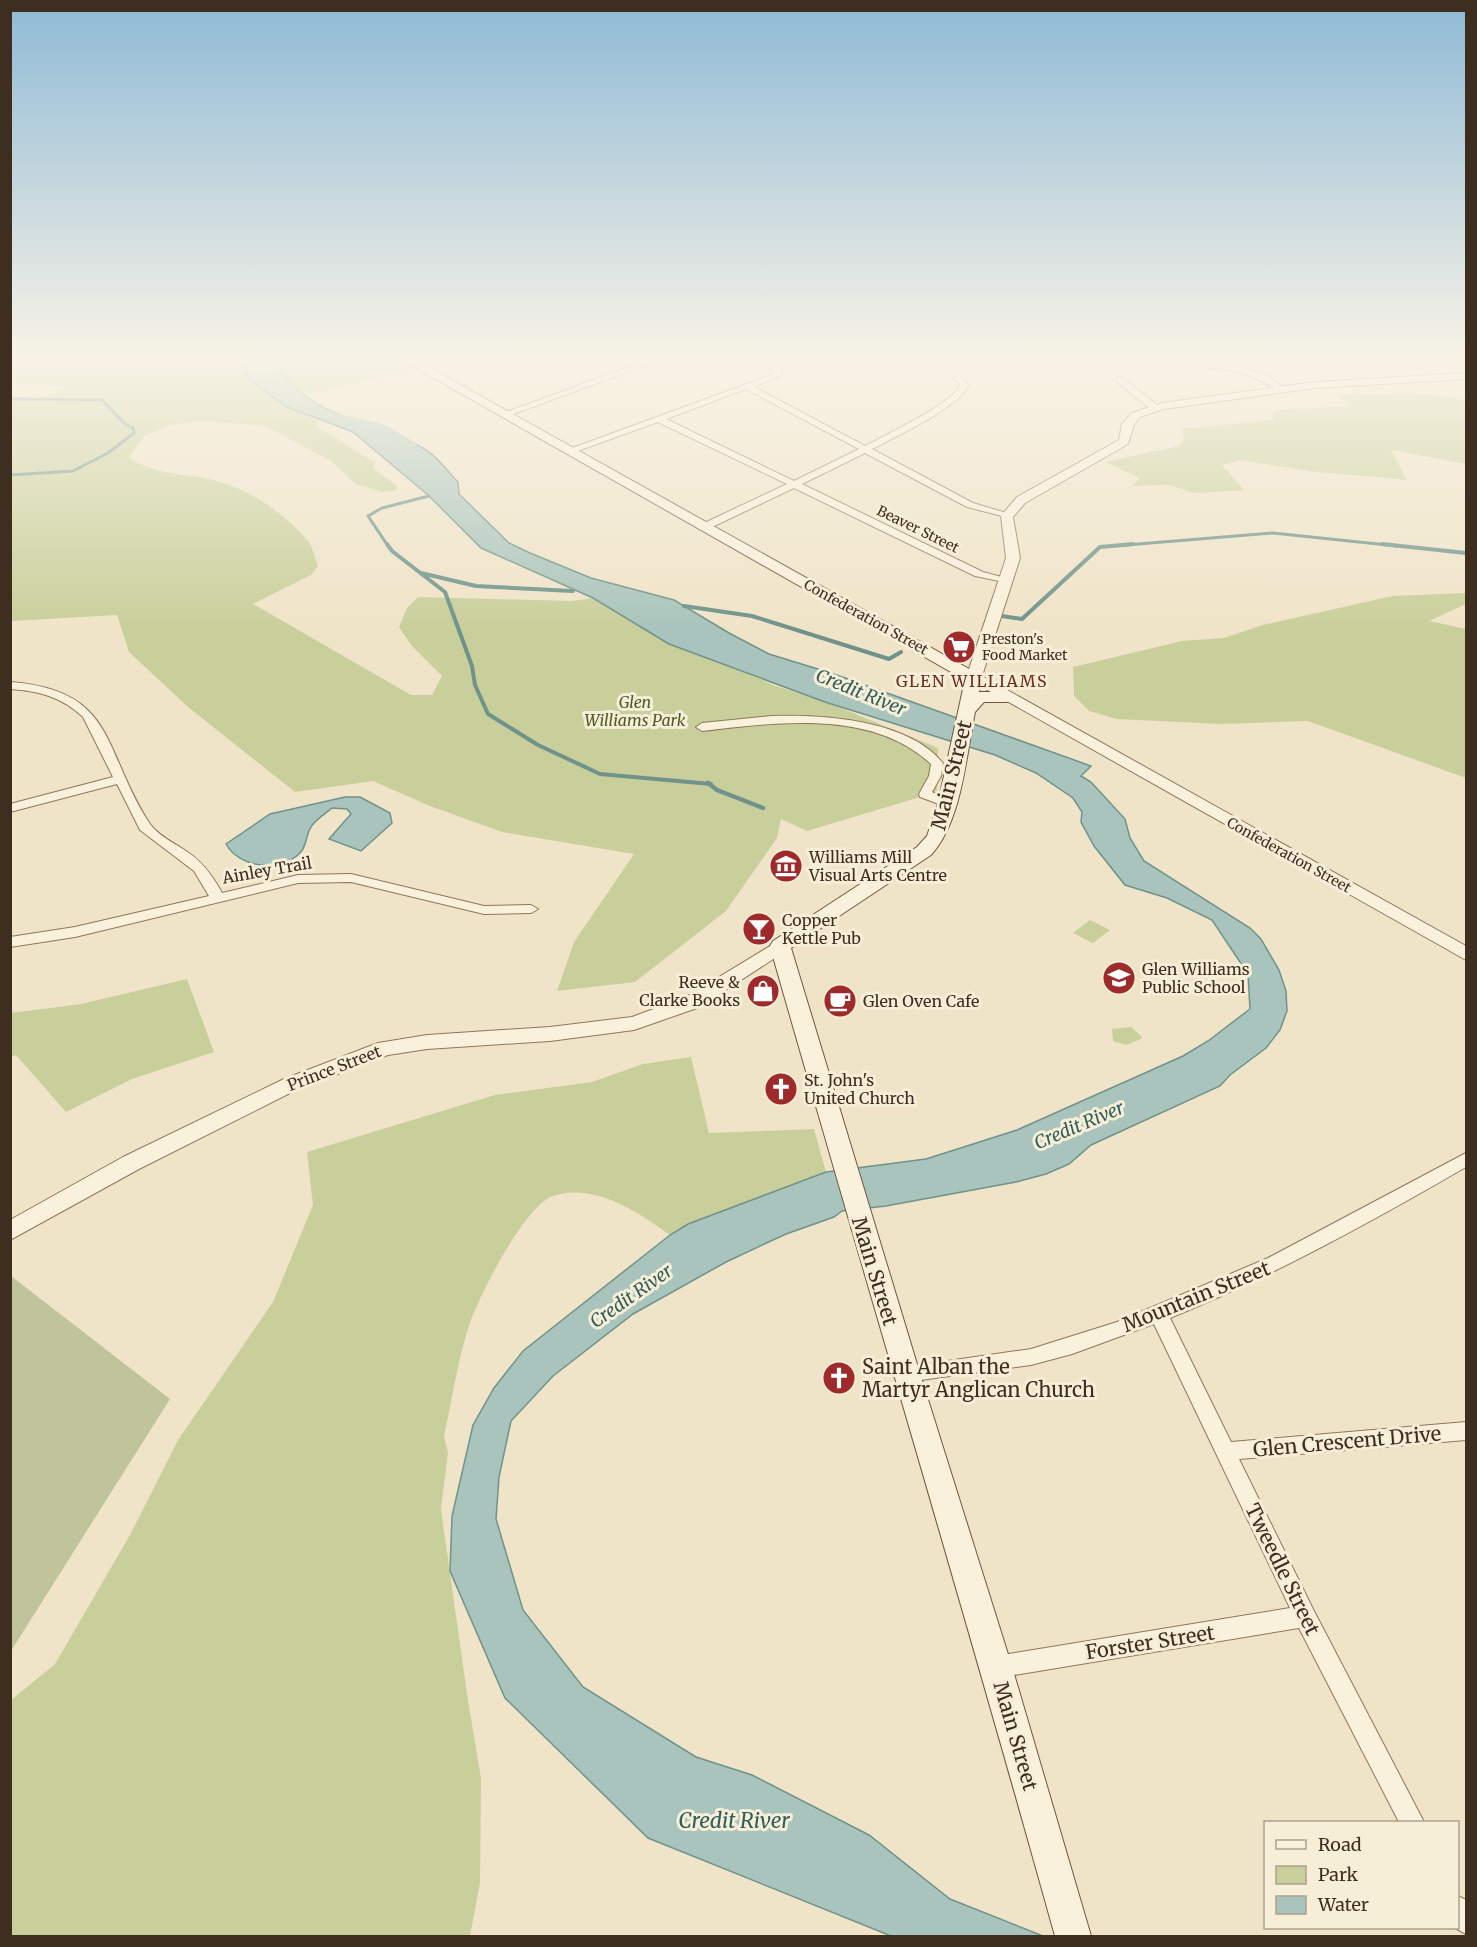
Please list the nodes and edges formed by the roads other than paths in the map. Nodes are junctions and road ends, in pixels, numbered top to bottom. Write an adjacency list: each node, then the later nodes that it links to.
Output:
1 (562, 447): 8 (main road, Confederation Street)
2 (581, 447): 8 (street)
3 (716, 447): 9 (street, Beaver Street)
4 (860, 447): 7 (street)
5 (868, 447): 7 (street)
6 (1115, 447): 10 (street)
7 (864, 449): 9 (street); 10 (street)
8 (569, 451): 11 (main road, Confederation Street)
9 (795, 485): 11 (street); 12 (street, Beaver Street)
10 (1008, 516): 12 (street)
11 (704, 526): 13 (main road, Confederation Street)
12 (1005, 582): 13 (street)
13 (974, 678): 15 (street, Confederation Street); 16 (main road, Main Street)
14 (10, 685): 18 (street)
15 (1007, 697): 16 (main road); 25 (street, Confederation Street)
16 (965, 716): 19 (main road, Main Street)
17 (702, 727): 19 (street)
18 (120, 778): 20 (street); 21 (street)
19 (947, 803): 24 (main road, Main Street)
20 (10, 808)
21 (217, 897): 22 (street, Ainley Trail); 23 (street, Ainley Trail)
22 (531, 909)
23 (10, 942)
24 (780, 946): 27 (street, Prince Street); 29 (main road, Main Street)
25 (1467, 954)
26 (1467, 1159): 28 (street, Mountain Street)
27 (10, 1231)
28 (1158, 1313): 29 (street, Mountain Street); 31 (street, Tweedle Street)
29 (906, 1374): 33 (main road, Main Street)
30 (1467, 1431): 31 (street, Glen Crescent Drive)
31 (1227, 1451): 32 (street, Tweedle Street)
32 (1305, 1616): 33 (street, Forster Street); 34 (street, Tweedle Street)
33 (996, 1667): 35 (main road, Main Street)
34 (1411, 1821)
35 (1071, 1925)

